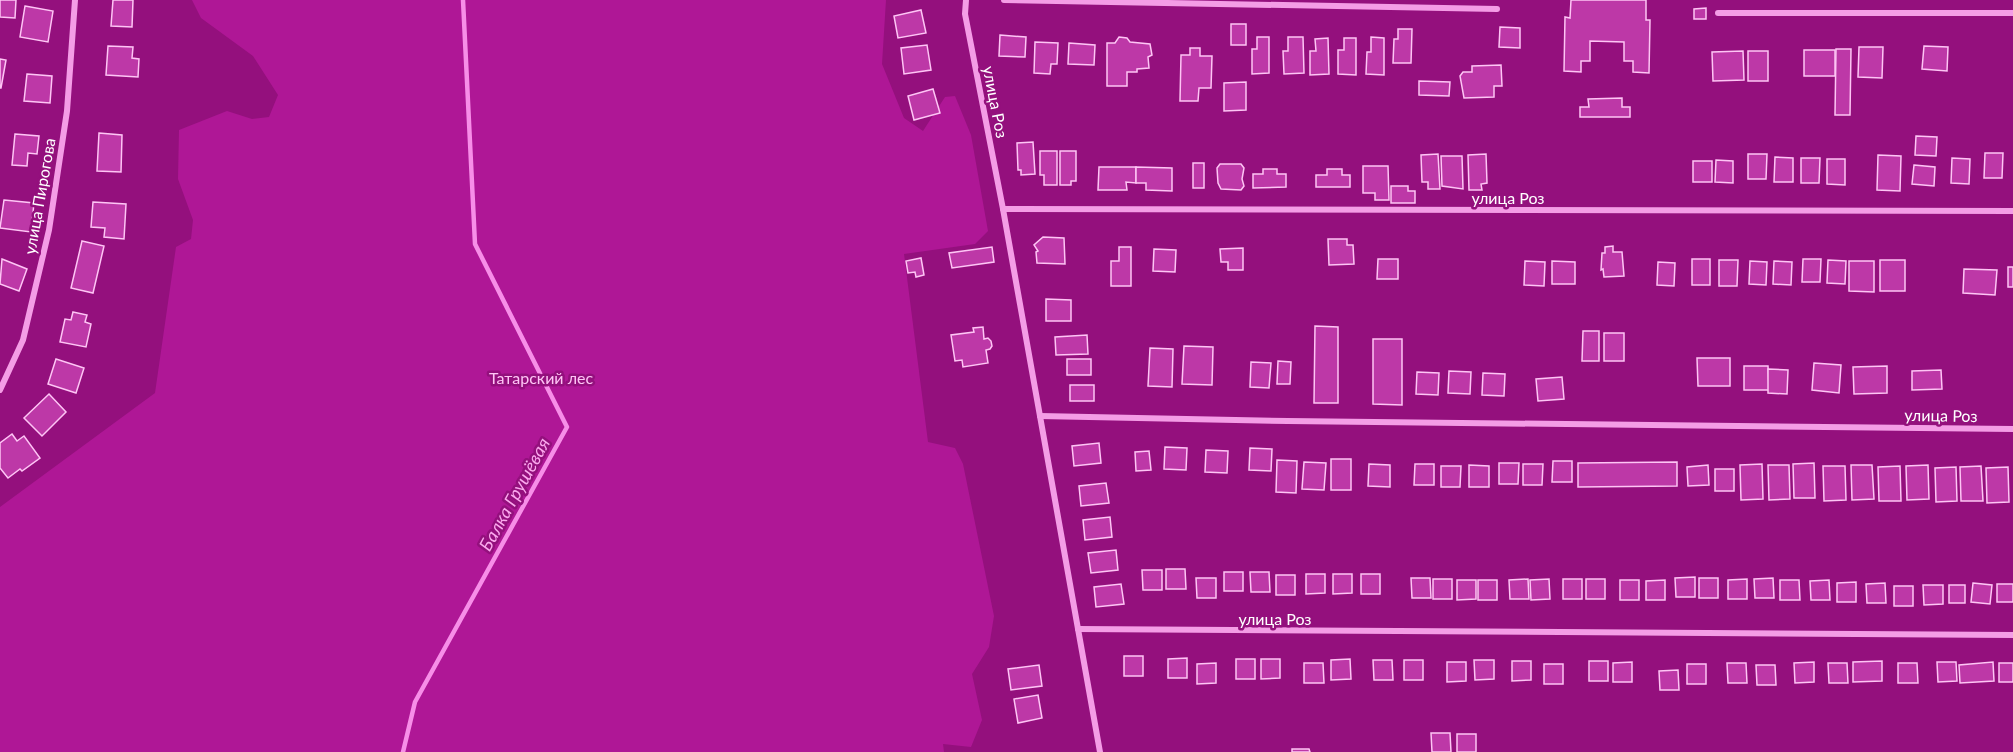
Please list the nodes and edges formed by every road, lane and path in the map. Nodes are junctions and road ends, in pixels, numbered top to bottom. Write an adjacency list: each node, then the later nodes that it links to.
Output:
1 (75, 0): 9 (street, улица Пирогова)
2 (966, 0): 7 (street, улица Роз)
3 (1004, 0): 4 (street)
4 (1497, 9)
5 (1718, 13): 6 (street)
6 (2013, 13)
7 (1003, 208): 8 (street, улица Роз); 10 (street, улица Роз)
8 (2013, 211)
9 (0, 390)
10 (1040, 416): 11 (street, улица Роз); 12 (street, улица Роз)
11 (2013, 429)
12 (1078, 629): 13 (street, улица Роз); 14 (street, улица Роз)
13 (2013, 635)
14 (1100, 752)

